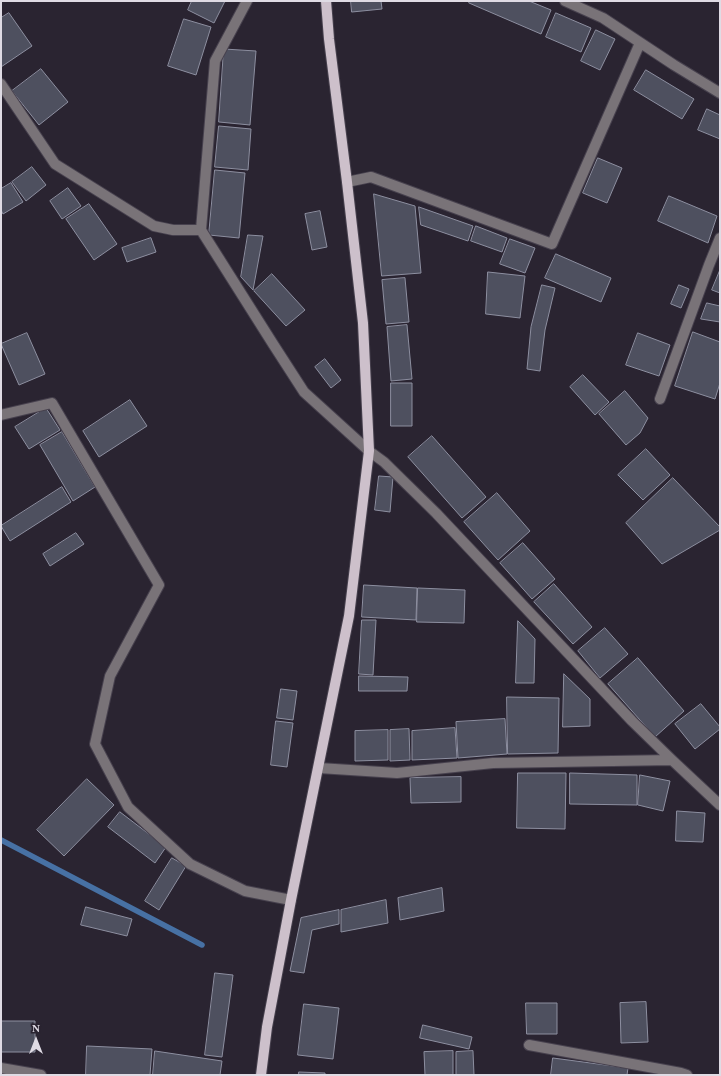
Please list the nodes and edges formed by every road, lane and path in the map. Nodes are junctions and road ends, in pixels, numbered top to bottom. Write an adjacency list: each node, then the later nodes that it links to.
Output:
1 (247, 1): 8 (street)
2 (326, 1): 7 (main road)
3 (565, 1): 4 (street)
4 (640, 43): 6 (street); 7 (street)
5 (1, 84): 8 (street)
6 (720, 93)
7 (347, 182): 12 (main road)
8 (201, 230): 12 (street)
9 (720, 238): 10 (street)
10 (660, 399)
11 (1, 415): 16 (street)
12 (369, 451): 13 (street); 14 (main road)
13 (672, 760): 14 (street); 15 (street)
14 (319, 768): 16 (main road)
15 (720, 805)
16 (292, 900): 20 (main road)
17 (529, 1045): 21 (street)
18 (1, 1068): 19 (street)
19 (41, 1075)
20 (261, 1075)
21 (687, 1075)

